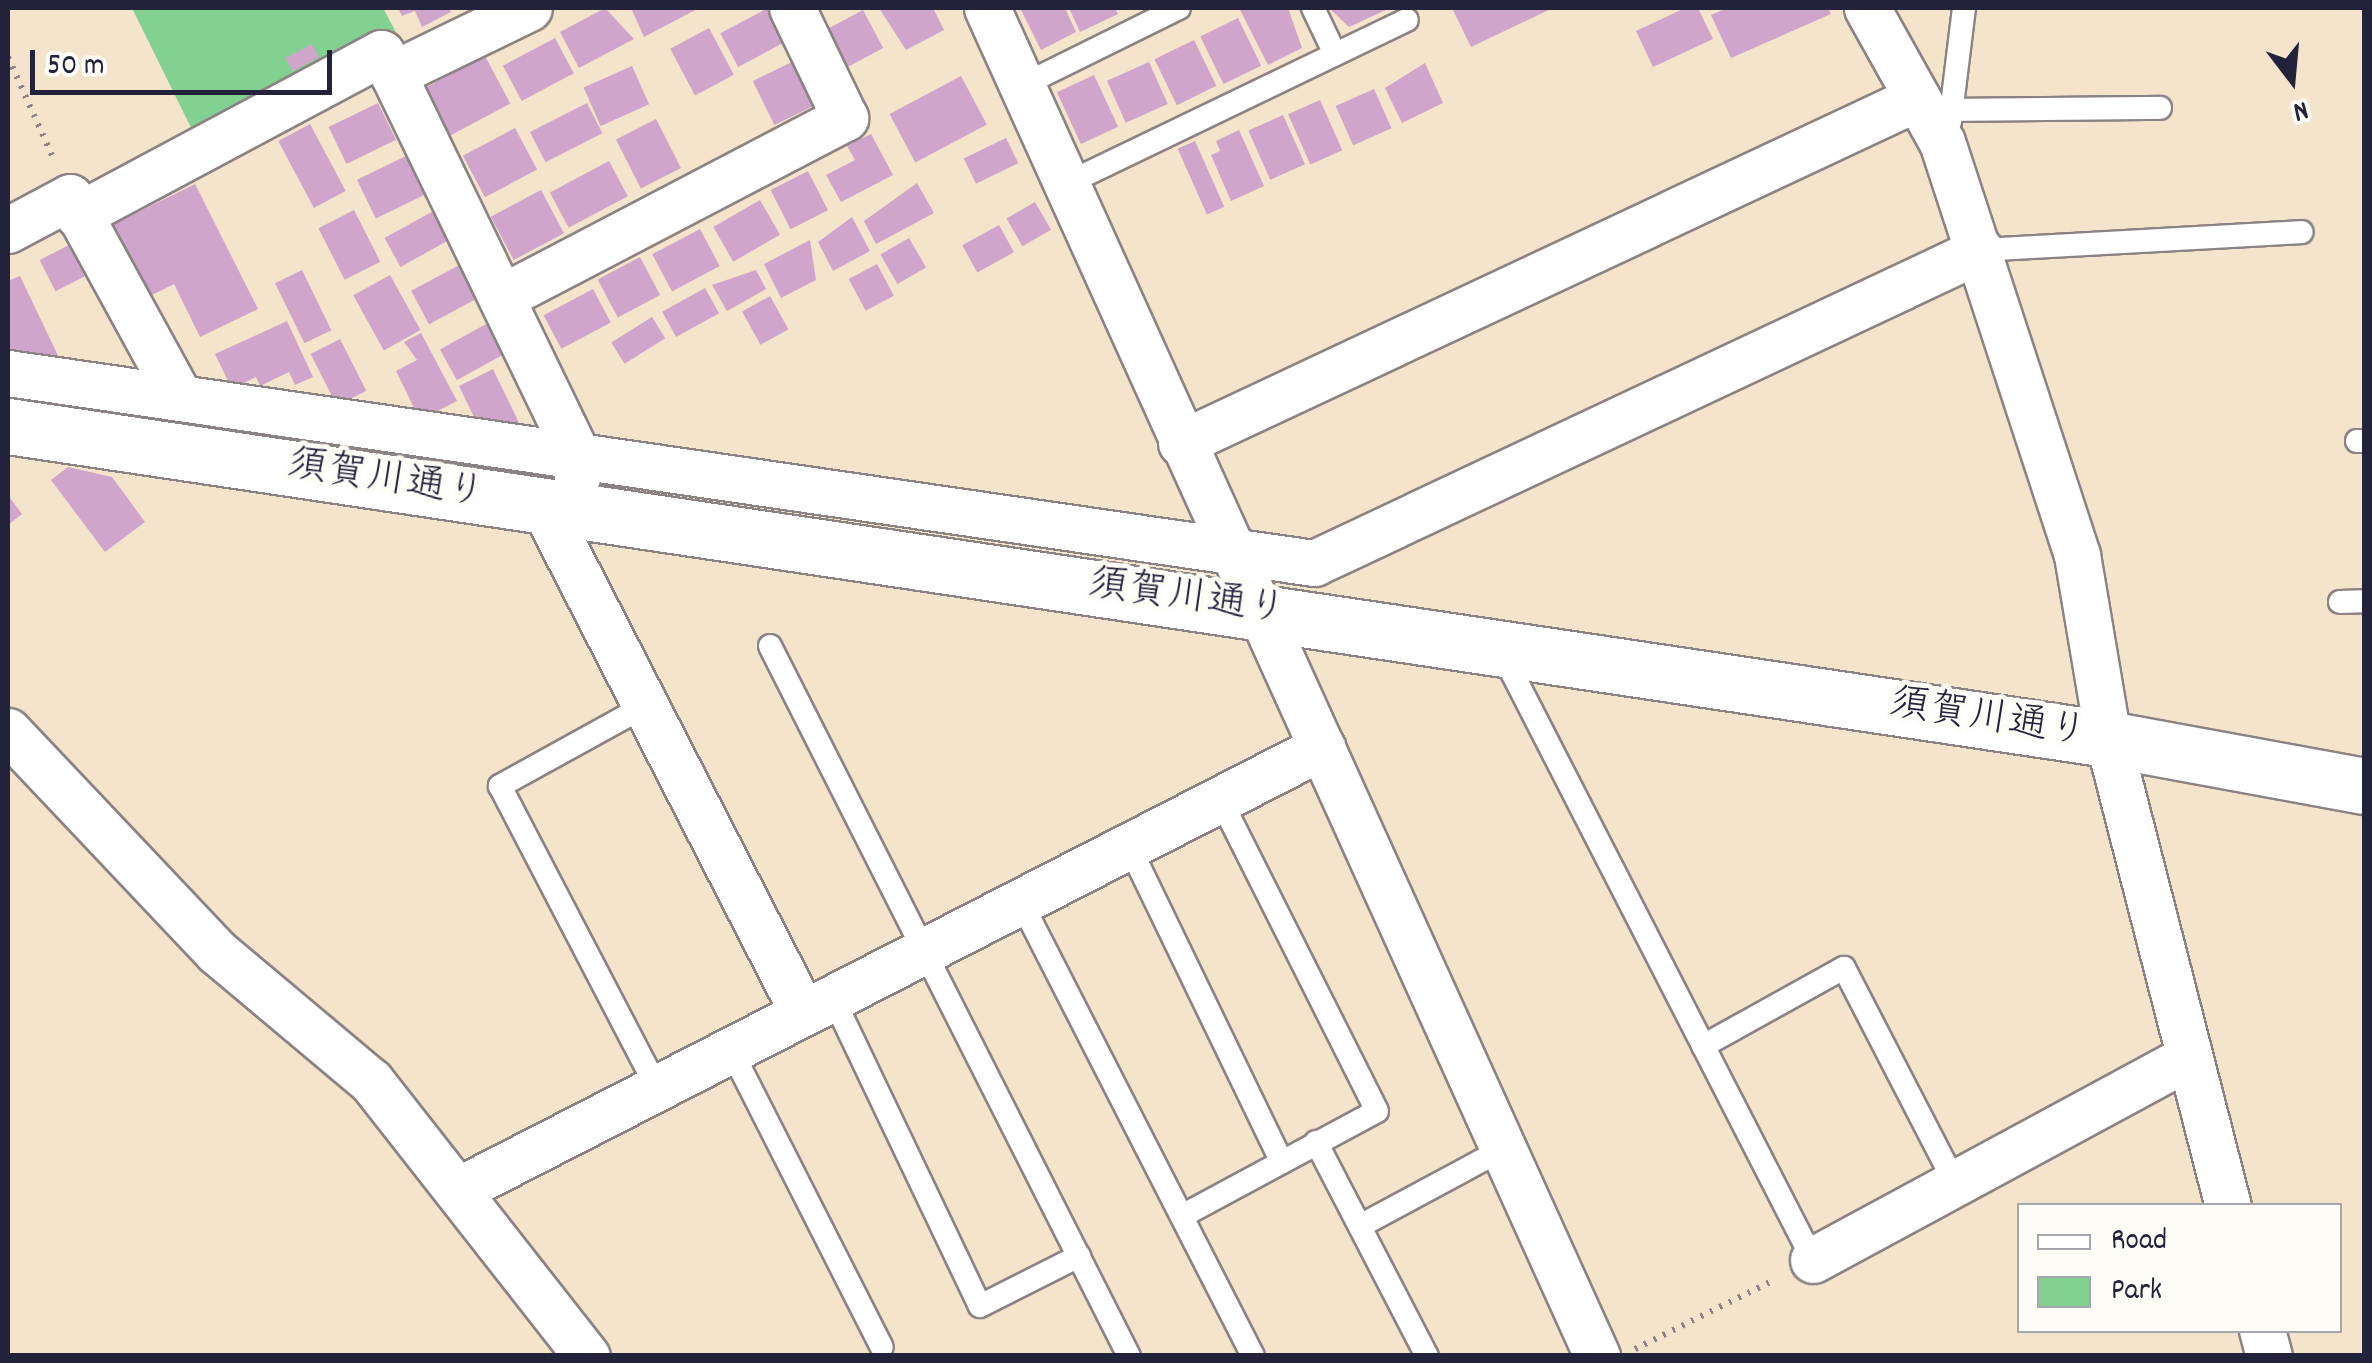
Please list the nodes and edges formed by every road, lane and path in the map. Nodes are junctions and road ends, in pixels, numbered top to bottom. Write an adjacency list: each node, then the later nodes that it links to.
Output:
1 (529, 8): 11 (street)
2 (792, 8): 20 (street)
3 (987, 8): 12 (street)
4 (1179, 8): 12 (lane)
5 (1312, 8): 9 (lane)
6 (1867, 8): 14 (street)
7 (1964, 8): 14 (lane)
8 (1407, 20): 9 (lane)
9 (1336, 54): 15 (lane)
10 (8, 57): 16 (path)
11 (393, 74): 16 (street); 20 (street)
12 (1023, 84): 15 (street)
13 (2160, 108): 14 (lane)
14 (1938, 116): 19 (street); 24 (street)
15 (1068, 183): 24 (street)
16 (74, 206): 17 (street); 22 (street)
17 (8, 230)
18 (2301, 232): 19 (lane)
19 (1980, 250): 27 (street); 35 (street)
20 (504, 296): 25 (street)
21 (8, 373): 22 (street)
22 (178, 396): 25 (street)
23 (8, 426): 26 (street, 須賀川通り)
24 (1181, 443): 27 (street)
25 (578, 457): 26 (street); 27 (street)
26 (560, 508): 30 (street, 須賀川通り); 33 (street)
27 (1226, 550): 30 (street)
28 (2364, 601): 29 (lane)
29 (2340, 602)
30 (1255, 610): 32 (street, 須賀川通り); 36 (street)
31 (770, 646): 41 (lane)
32 (1500, 648): 35 (street, 須賀川通り); 43 (lane)
33 (646, 706): 42 (street); 46 (lane)
34 (8, 731): 51 (street)
35 (2108, 739): 37 (street, 須賀川通り); 45 (street)
36 (1322, 747): 38 (street); 48 (street)
37 (2364, 786)
38 (1220, 799): 39 (street); 47 (lane)
39 (1129, 846): 40 (street); 49 (lane)
40 (1021, 902): 41 (street); 53 (lane)
41 (924, 951): 42 (street); 55 (lane)
42 (818, 1005): 44 (street); 55 (lane)
43 (1703, 1046): 50 (lane); 56 (lane)
44 (731, 1050): 46 (street); 57 (lane)
45 (2189, 1057): 50 (street); 52 (street)
46 (657, 1088): 51 (street)
47 (1316, 1142): 49 (lane); 54 (lane)
48 (1500, 1150): 54 (lane); 62 (street)
49 (1282, 1162): 53 (lane)
50 (1954, 1183): 56 (street)
51 (460, 1189): 58 (street)
52 (2227, 1203)
53 (1182, 1216): 60 (lane)
54 (1360, 1226): 61 (lane)
55 (1079, 1256): 59 (lane)
56 (1813, 1260): 63 (path)
57 (882, 1347)
58 (587, 1356)
59 (1129, 1356)
60 (1253, 1356)
61 (1427, 1356)
62 (1597, 1356)
63 (1622, 1356)

